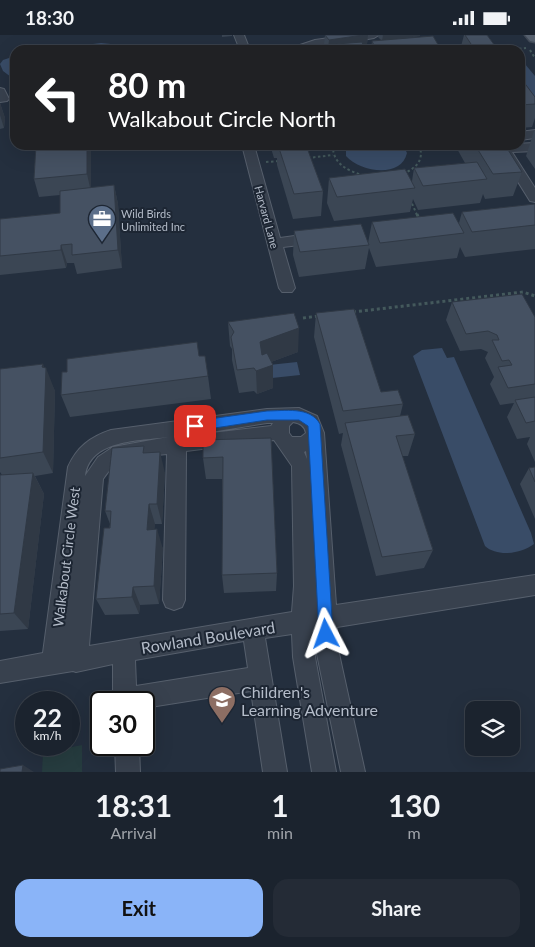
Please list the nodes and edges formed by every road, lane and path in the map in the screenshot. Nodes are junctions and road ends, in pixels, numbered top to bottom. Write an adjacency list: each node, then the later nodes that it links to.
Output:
1 (374, 35): 3 (street)
2 (532, 40): 4 (path)
3 (309, 45)
4 (518, 45)
5 (249, 150): 19 (street, Harvard Lane)
6 (333, 150): 9 (path)
7 (421, 150): 13 (path)
8 (504, 150): 16 (street)
9 (333, 155): 10 (path); 14 (path)
10 (306, 158)
11 (288, 160): 12 (path)
12 (261, 162)
13 (400, 175)
14 (366, 176)
15 (408, 193): 17 (path)
16 (535, 198)
17 (419, 219)
18 (333, 236): 19 (street)
19 (274, 243): 20 (street, Harvard Lane)
20 (287, 288)
21 (535, 296): 22 (path)
22 (351, 312)
23 (322, 316): 24 (path)
24 (303, 318)
25 (295, 415): 26 (street); 27 (street); 28 (street)
26 (178, 436): 27 (street); 29 (street); 31 (street)
27 (283, 437): 28 (street); 33 (street)
28 (314, 437): 32 (street)
29 (96, 457): 36 (street, Walkabout Circle West); 37 (street, Walkabout Circle West)
30 (535, 585): 32 (street, Rowland Boulevard)
31 (174, 600)
32 (325, 619): 33 (street, Rowland Boulevard); 46 (street)
33 (302, 622): 34 (street, Rowland Boulevard); 45 (street)
34 (253, 629): 35 (street, Rowland Boulevard); 39 (street)
35 (124, 651): 36 (street, Rowland Boulevard); 40 (street)
36 (76, 661): 37 (street, Rowland Boulevard)
37 (53, 664): 38 (street, Rowland Boulevard)
38 (0, 672)
39 (260, 678): 41 (street); 44 (street)
40 (125, 691)
41 (155, 696)
42 (127, 756): 43 (street)
43 (128, 772)
44 (275, 772)
45 (324, 772)
46 (353, 772)

